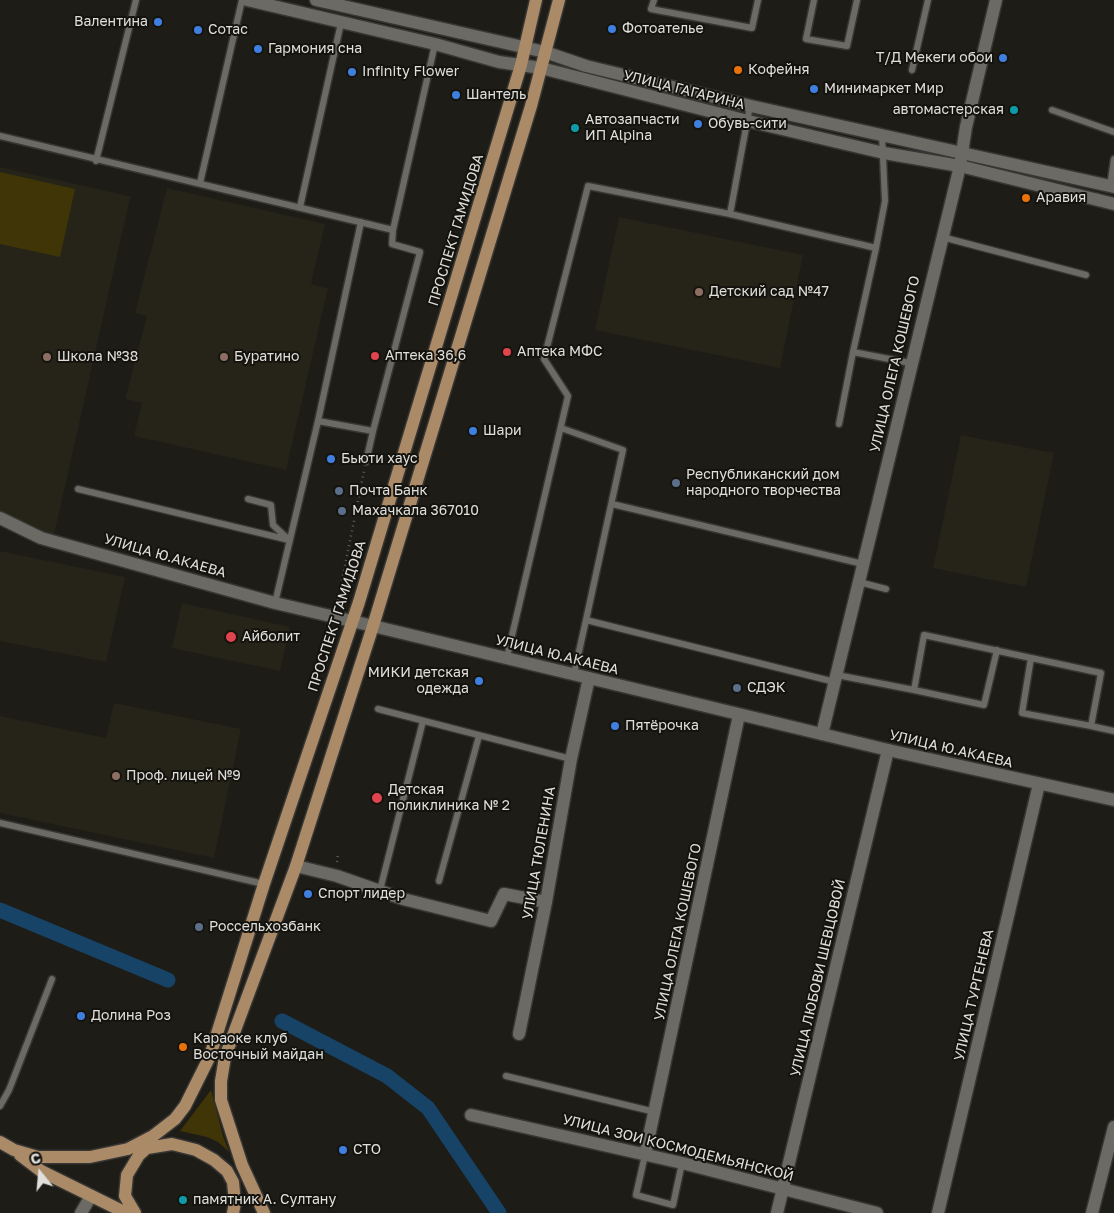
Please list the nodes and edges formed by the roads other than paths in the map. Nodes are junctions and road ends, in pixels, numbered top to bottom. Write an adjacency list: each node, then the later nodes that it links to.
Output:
1 (136, 0): 29 (lane)
2 (242, 0): 31 (lane)
3 (247, 0): 13 (street, УЛИЦА ГАГАРИНА)
4 (316, 0): 15 (street, УЛИЦА ГАГАРИНА)
5 (536, 0): 15 (main road, ПРОСПЕКТ ГАМИДОВА)
6 (559, 0): 16 (main road)
7 (654, 0): 8 (lane)
8 (758, 0)
9 (814, 0): 10 (lane)
10 (857, 0)
11 (928, 0): 19 (lane)
12 (996, 0): 26 (street, УЛИЦА ОЛЕГА КОШЕВОГО)
13 (341, 23): 14 (street, УЛИЦА ГАГАРИНА); 34 (lane)
14 (435, 44): 17 (street, УЛИЦА ГАГАРИНА); 37 (lane)
15 (524, 49): 16 (street, УЛИЦА ГАГАРИНА); 17 (main road, ПРОСПЕКТ ГАМИДОВА)
16 (546, 52): 18 (main road); 20 (street, УЛИЦА ГАГАРИНА)
17 (521, 65): 18 (street, УЛИЦА ГАГАРИНА); 58 (main road, ПРОСПЕКТ ГАМИДОВА)
18 (541, 68): 22 (street, УЛИЦА ГАГАРИНА); 59 (main road)
19 (912, 70)
20 (750, 106): 22 (lane); 24 (street, УЛИЦА ГАГАРИНА)
21 (1052, 110): 23 (lane)
22 (748, 121): 27 (street, УЛИЦА ГАГАРИНА); 35 (lane)
23 (1114, 132)
24 (882, 134): 26 (street, УЛИЦА ГАГАРИНА); 27 (lane)
25 (0, 136): 29 (lane)
26 (961, 151): 30 (street, УЛИЦА ОЛЕГА КОШЕВОГО); 32 (street, УЛИЦА ГАГАРИНА)
27 (884, 153): 30 (street, УЛИЦА ГАГАРИНА); 39 (lane)
28 (1114, 159): 32 (lane)
29 (96, 161): 31 (lane)
30 (960, 166): 33 (street, УЛИЦА ГАГАРИНА); 38 (street, УЛИЦА ОЛЕГА КОШЕВОГО)
31 (200, 183): 34 (lane)
32 (1112, 187)
33 (1114, 204)
34 (300, 207): 36 (lane)
35 (730, 214): 39 (lane); 45 (lane)
36 (361, 222): 37 (lane); 43 (lane)
37 (394, 230): 46 (lane)
38 (941, 237): 40 (lane); 42 (street, УЛИЦА ОЛЕГА КОШЕВОГО)
39 (876, 248): 41 (lane)
40 (1086, 275)
41 (853, 352): 42 (lane); 44 (lane)
42 (910, 363): 53 (street, УЛИЦА ОЛЕГА КОШЕВОГО)
43 (318, 421): 46 (lane); 52 (lane)
44 (839, 424)
45 (561, 428): 50 (lane); 61 (lane)
46 (373, 431): 47 (lane)
47 (366, 462)
48 (78, 489): 52 (lane)
49 (248, 499): 52 (lane)
50 (612, 504): 53 (lane); 57 (lane)
51 (0, 518): 56 (street, УЛИЦА Ю.АКАЕВА)
52 (289, 540): 56 (lane)
53 (863, 564): 54 (street, УЛИЦА ОЛЕГА КОШЕВОГО)
54 (859, 582): 55 (lane); 65 (street, УЛИЦА ОЛЕГА КОШЕВОГО)
55 (886, 589)
56 (275, 603): 58 (street, УЛИЦА Ю.АКАЕВА)
57 (586, 620): 63 (lane); 65 (lane)
58 (353, 622): 59 (street, УЛИЦА Ю.АКАЕВА); 81 (main road, ПРОСПЕКТ ГАМИДОВА)
59 (373, 626): 61 (street, УЛИЦА Ю.АКАЕВА); 79 (main road)
60 (997, 650): 62 (lane); 66 (lane); 66 (lane)
61 (507, 657): 63 (street, УЛИЦА Ю.АКАЕВА)
62 (1031, 658): 70 (lane); 70 (lane)
63 (574, 674): 64 (street, УЛИЦА Ю.АКАЕВА)
64 (589, 678): 68 (street, УЛИЦА Ю.АКАЕВА); 75 (street, УЛИЦА ТЮЛЕНИНА)
65 (836, 679): 66 (lane); 72 (street, УЛИЦА ОЛЕГА КОШЕВОГО)
66 (914, 690)
67 (378, 709): 69 (lane)
68 (739, 715): 72 (street, УЛИЦА Ю.АКАЕВА); 88 (street, УЛИЦА ОЛЕГА КОШЕВОГО)
69 (423, 721): 73 (lane); 82 (lane)
70 (1091, 726): 71 (lane)
71 (1114, 731)
72 (822, 734): 74 (street, УЛИЦА Ю.АКАЕВА)
73 (479, 736): 75 (lane); 80 (lane)
74 (888, 750): 76 (street, УЛИЦА Ю.АКАЕВА); 98 (street, УЛИЦА ЛЮБОВИ ШЕВЦОВОЙ)
75 (571, 759): 83 (street, УЛИЦА ТЮЛЕНИНА)
76 (1039, 784): 77 (street, УЛИЦА Ю.АКАЕВА); 108 (street, УЛИЦА ТУРГЕНЕВА)
77 (1114, 800)
78 (0, 823): 81 (lane)
79 (296, 866): 82 (street); 95 (main road)
80 (439, 881)
81 (264, 884): 91 (main road, ПРОСПЕКТ ГАМИДОВА)
82 (380, 890): 83 (street)
83 (546, 902): 85 (street, УЛИЦА ТЮЛЕНИНА)
84 (52, 979): 87 (lane)
85 (518, 1034)
86 (506, 1076): 88 (lane)
87 (0, 1106)
88 (655, 1112): 93 (street, УЛИЦА ОЛЕГА КОШЕВОГО)
89 (471, 1115): 93 (street, УЛИЦА ЗОИ КОСМОДЕМЬЯНСКОЙ)
90 (1114, 1127): 109 (street)
91 (148, 1142): 92 (main road); 96 (main road); 104 (main road, ПРОСПЕКТ ГАМИДОВА)
92 (0, 1143): 100 (main road)
93 (645, 1155): 94 (street, УЛИЦА ЗОИ КОСМОДЕМЬЯНСКОЙ); 94 (lane)
94 (682, 1163): 98 (street, УЛИЦА ЗОИ КОСМОДЕМЬЯНСКОЙ)
95 (242, 1165): 97 (main road); 99 (main road)
96 (227, 1171): 97 (main road); 101 (main road)
97 (239, 1181): 99 (main road); 101 (main road)
98 (783, 1189): 106 (street, УЛИЦА ЛЮБОВИ ШЕВЦОВОЙ); 107 (street, УЛИЦА ЗОИ КОСМОДЕМЬЯНСКОЙ)
99 (255, 1194): 105 (main road)
100 (91, 1196): 102 (street); 103 (main road)
101 (234, 1208)
102 (81, 1213)
103 (126, 1213)
104 (135, 1213)
105 (264, 1213)
106 (777, 1213)
107 (877, 1213)
108 (938, 1213)
109 (1092, 1213)

